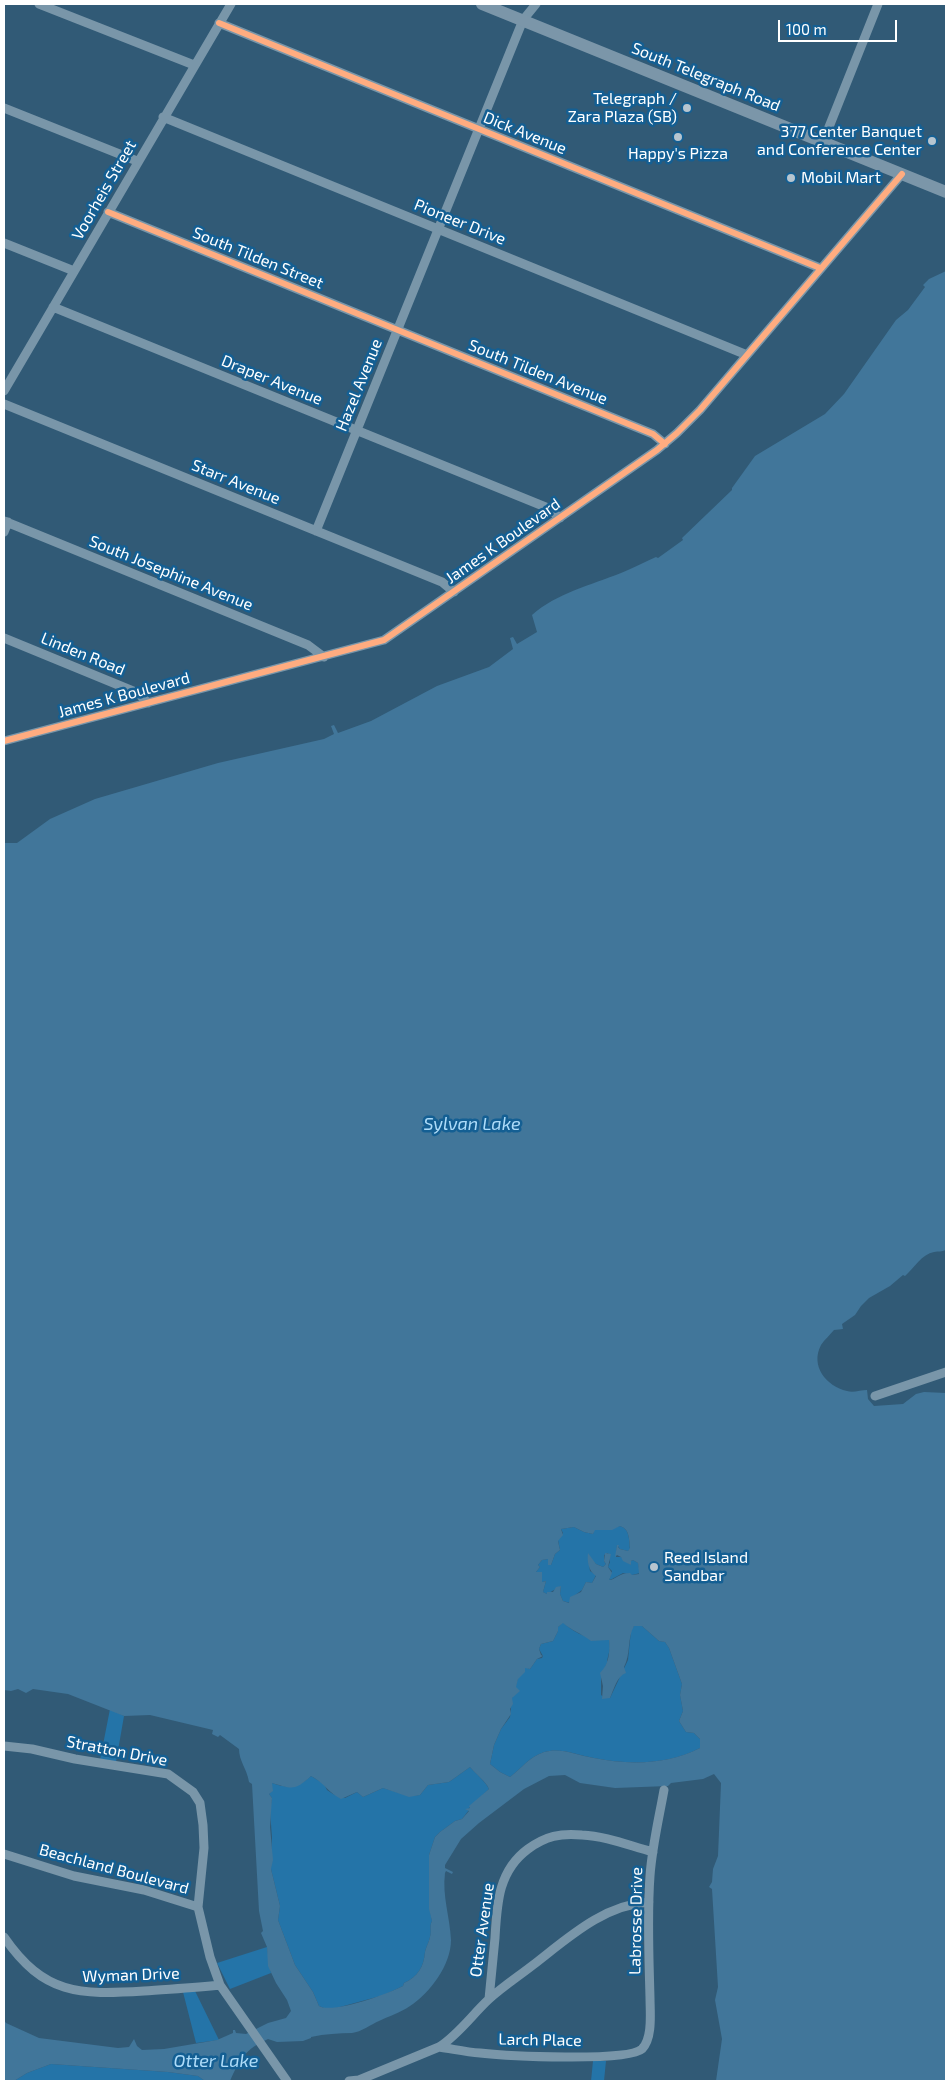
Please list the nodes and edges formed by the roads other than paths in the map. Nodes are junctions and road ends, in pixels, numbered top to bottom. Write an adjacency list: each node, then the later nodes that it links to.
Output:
1 (39, 4): 8 (street)
2 (231, 4): 7 (street, Voorheis Street)
3 (482, 4): 6 (highway, South Telegraph Road)
4 (536, 4): 6 (street, Hazel Avenue)
5 (878, 4): 12 (street)
6 (523, 20): 11 (street, Hazel Avenue); 12 (highway, South Telegraph Road)
7 (219, 23): 8 (street, Voorheis Street); 11 (street, Dick Avenue)
8 (194, 65): 10 (street, Voorheis Street)
9 (4, 108): 13 (street)
10 (163, 117): 13 (street, Voorheis Street); 17 (street, Pioneer Drive)
11 (479, 129): 17 (street, Hazel Avenue); 19 (street, Dick Avenue)
12 (823, 142): 14 (highway, South Telegraph Road)
13 (137, 161): 16 (street, Voorheis Street)
14 (902, 174): 15 (highway, South Telegraph Road); 19 (street, James K Boulevard)
15 (946, 192)
16 (108, 212): 20 (street, Voorheis Street); 22 (street, South Tilden Street)
17 (438, 229): 22 (street, Hazel Avenue); 23 (street, Pioneer Drive)
18 (4, 243): 20 (street)
19 (820, 268): 23 (street, James K Boulevard)
20 (74, 272): 21 (street, Voorheis Street)
21 (53, 307): 24 (street, Voorheis Street); 27 (street, Draper Avenue)
22 (398, 330): 27 (street, Hazel Avenue); 28 (street, South Tilden Avenue)
23 (747, 355): 28 (street, James K Boulevard)
24 (7, 380): 25 (street, Voorheis Street)
25 (4, 391)
26 (4, 404): 31 (street, Starr Avenue)
27 (357, 430): 29 (street, Draper Avenue); 31 (street, Hazel Avenue)
28 (665, 444): 29 (street, James K Boulevard)
29 (560, 518): 33 (street, James K Boulevard)
30 (6, 522): 32 (street); 35 (street, South Josephine Avenue)
31 (316, 531): 33 (street, Starr Avenue)
32 (4, 532)
33 (454, 592): 35 (street, James K Boulevard)
34 (4, 638): 36 (street, Linden Road)
35 (324, 657): 36 (street, James K Boulevard)
36 (148, 703): 37 (street, James K Boulevard)
37 (4, 741)
38 (946, 1372): 39 (street)
39 (875, 1396)
40 (4, 1746): 45 (street, Stratton Drive)
41 (664, 1790): 42 (street, Labrosse Drive)
42 (653, 1852): 44 (street, Labrosse Drive); 48 (street, Otter Avenue)
43 (4, 1854): 45 (street, Beachland Boulevard)
44 (648, 1902): 48 (street); 50 (street, Labrosse Drive)
45 (198, 1906): 47 (street, Beachland Boulevard)
46 (4, 1937): 47 (street, Wyman Drive)
47 (220, 1985): 51 (street, Beachland Boulevard)
48 (489, 1999): 49 (street, Otter Avenue)
49 (439, 2047): 50 (street, Larch Place); 53 (street, Otter Avenue)
50 (639, 2051)
51 (287, 2081)
52 (349, 2081): 53 (street, Otter Avenue)
53 (359, 2081)

